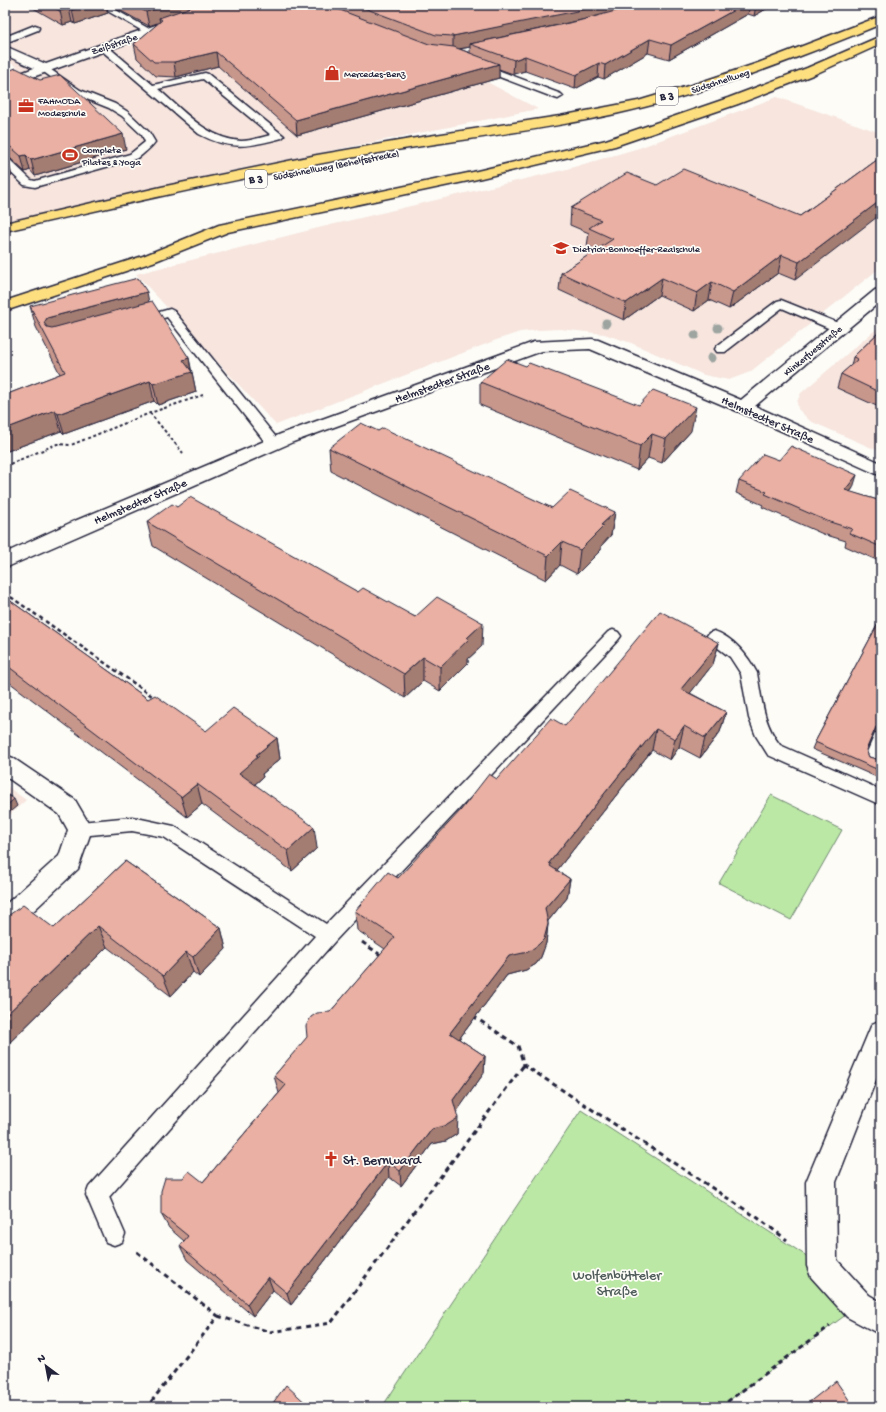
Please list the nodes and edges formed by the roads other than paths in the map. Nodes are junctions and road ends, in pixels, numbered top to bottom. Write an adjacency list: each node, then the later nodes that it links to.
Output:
1 (101, 5): 5 (lane)
2 (224, 5): 5 (street, Zeißstraße)
3 (881, 20): 11 (highway, Südschnellweg / B 3)
4 (35, 28): 7 (lane)
5 (149, 31): 9 (street, Zeißstraße)
6 (881, 33): 19 (highway, Südschnellweg / B 3)
7 (5, 40)
8 (881, 40): 26 (highway)
9 (103, 47): 13 (street, Zeißstraße); 16 (lane)
10 (5, 50): 13 (street)
11 (776, 60): 14 (highway); 19 (highway, Südschnellweg / B 3)
12 (471, 63): 17 (lane)
13 (44, 68): 15 (street, Zeißstraße); 20 (lane)
14 (700, 74)
15 (5, 83)
16 (152, 88): 16 (lane)
17 (558, 96)
18 (569, 106): 22 (highway)
19 (558, 124): 21 (highway, Südschnellweg (Behelfsstrecke) / B 3)
20 (5, 162)
21 (88, 212): 23 (highway, B 3); 24 (highway, B 3)
22 (5, 215)
23 (5, 227)
24 (5, 235)
25 (881, 293): 28 (street, Klinkerfuesstraße)
26 (5, 306)
27 (132, 323): 31 (lane)
28 (839, 328): 29 (lane); 30 (street, Klinkerfuesstraße)
29 (721, 349)
30 (743, 407): 31 (street, Helmstedter Straße); 32 (street, Helmstedter Straße)
31 (274, 444): 33 (street, Helmstedter Straße)
32 (881, 470)
33 (5, 560)
34 (613, 636): 42 (lane)
35 (714, 637): 39 (lane)
36 (881, 739): 37 (lane)
37 (872, 757)
38 (5, 764): 40 (street)
39 (881, 798)
40 (80, 829): 41 (street); 42 (lane)
41 (5, 921)
42 (328, 935): 44 (lane)
43 (881, 1034): 45 (street)
44 (114, 1234)
45 (869, 1313)

